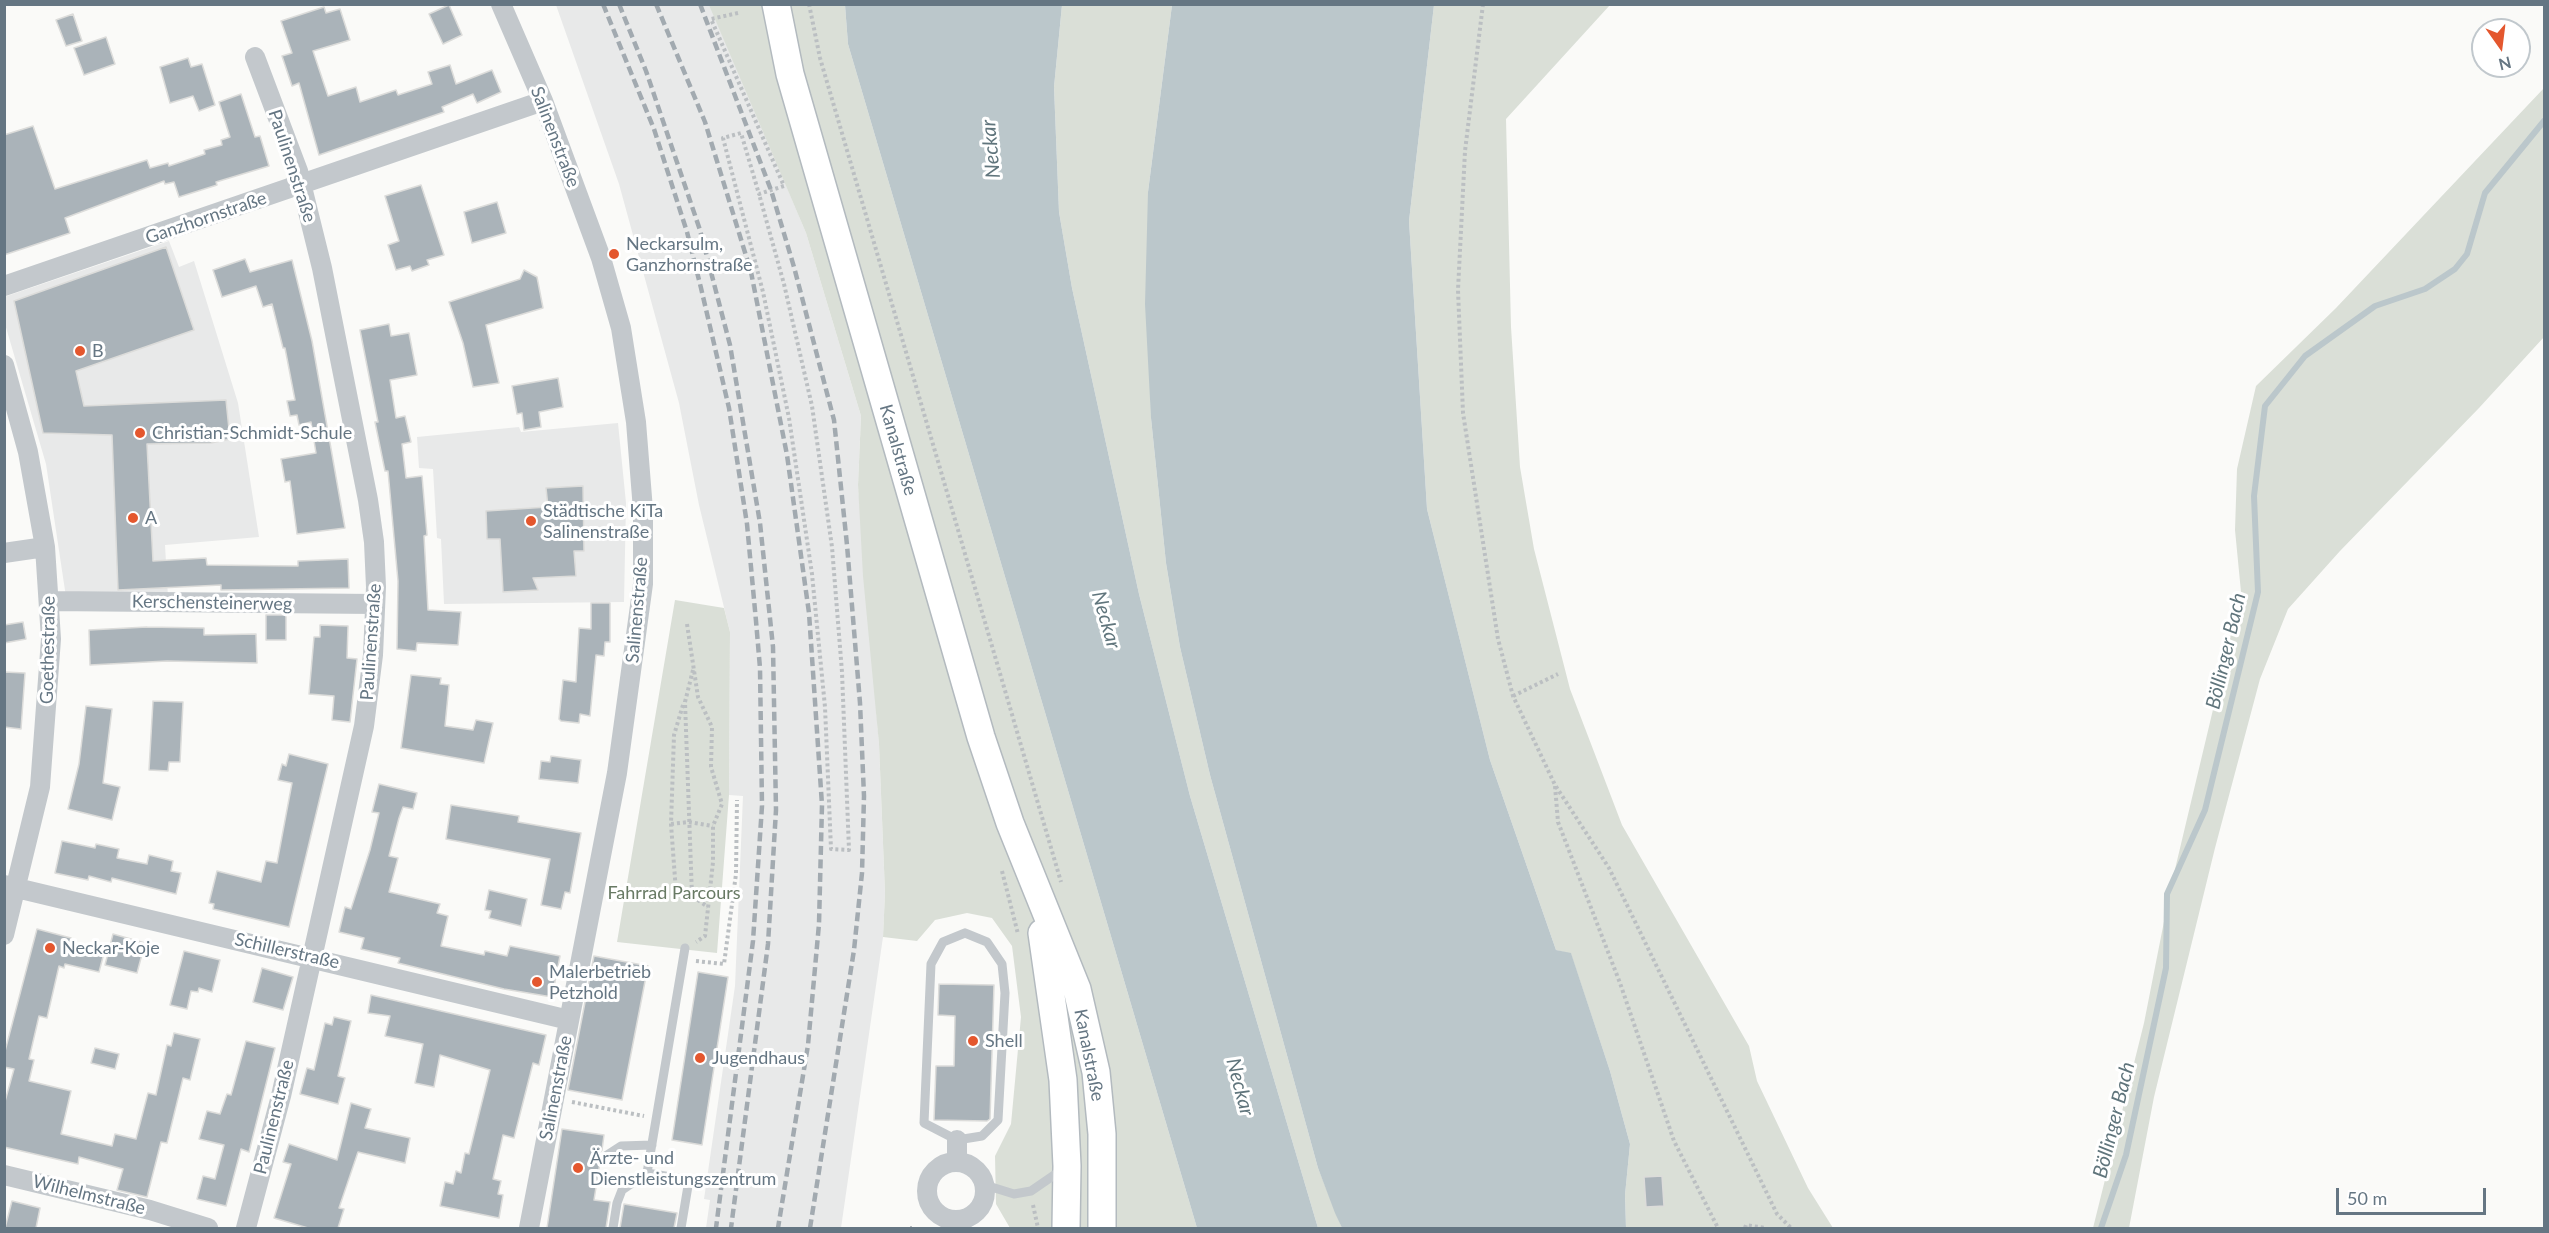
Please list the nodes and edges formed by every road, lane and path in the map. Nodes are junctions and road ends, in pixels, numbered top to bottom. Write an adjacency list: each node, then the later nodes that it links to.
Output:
1 (501, 4): 7 (street, Salinenstraße)
2 (776, 4): 27 (main road, Kanalstraße)
3 (809, 4): 27 (path)
4 (1483, 4): 19 (path)
5 (738, 13): 9 (path)
6 (255, 57): 8 (street, Paulinenstraße)
7 (543, 101): 8 (street, Ganzhornstraße); 34 (street, Salinenstraße)
8 (302, 185): 10 (street, Ganzhornstraße); 15 (street, Paulinenstraße)
9 (759, 194): 9 (path)
10 (4, 286)
11 (4, 365): 12 (street, Goethestraße)
12 (45, 547): 13 (street); 14 (street, Goethestraße)
13 (4, 553)
14 (50, 601): 15 (street, Kerschensteinerweg); 26 (street, Goethestraße)
15 (375, 604): 32 (street, Paulinenstraße)
16 (687, 624): 17 (path)
17 (694, 666): 20 (path); 25 (path)
18 (1558, 674): 19 (path)
19 (1512, 696): 21 (path)
20 (685, 702): 23 (path); 24 (path)
21 (1555, 785): 53 (path); 56 (path)
22 (737, 800): 33 (path)
23 (689, 822): 24 (path); 25 (path); 28 (path)
24 (672, 824): 28 (path)
25 (713, 826): 29 (path)
26 (11, 886): 30 (street, Goethestraße); 32 (street, Schillerstraße)
27 (1049, 887): 41 (main road, Kanalstraße); 52 (main road, Kanalstraße)
28 (692, 896): 29 (path)
29 (708, 907): 31 (path)
30 (4, 935)
31 (686, 948): 33 (lane)
32 (312, 957): 34 (street, Schillerstraße); 47 (street, Paulinenstraße)
33 (683, 960): 36 (lane)
34 (569, 1020): 35 (street, Salinenstraße)
35 (554, 1099): 36 (path); 48 (street, Salinenstraße)
36 (657, 1119): 38 (lane)
37 (957, 1140): 37 (lane); 40 (street)
38 (652, 1145): 39 (lane); 42 (lane)
39 (604, 1157)
40 (957, 1162): 44 (street); 45 (street)
41 (1067, 1166): 44 (lane); 51 (main road, Kanalstraße)
42 (647, 1173): 49 (lane); 50 (lane)
43 (4, 1175): 46 (street, Wilhelmstraße)
44 (985, 1185): 45 (street)
45 (940, 1223)
46 (208, 1228)
47 (246, 1228)
48 (529, 1228)
49 (613, 1228)
50 (681, 1228)
51 (1066, 1228)
52 (1102, 1228)
53 (1718, 1228)
54 (1745, 1228): 55 (path)
55 (1765, 1228)
56 (1791, 1228)

